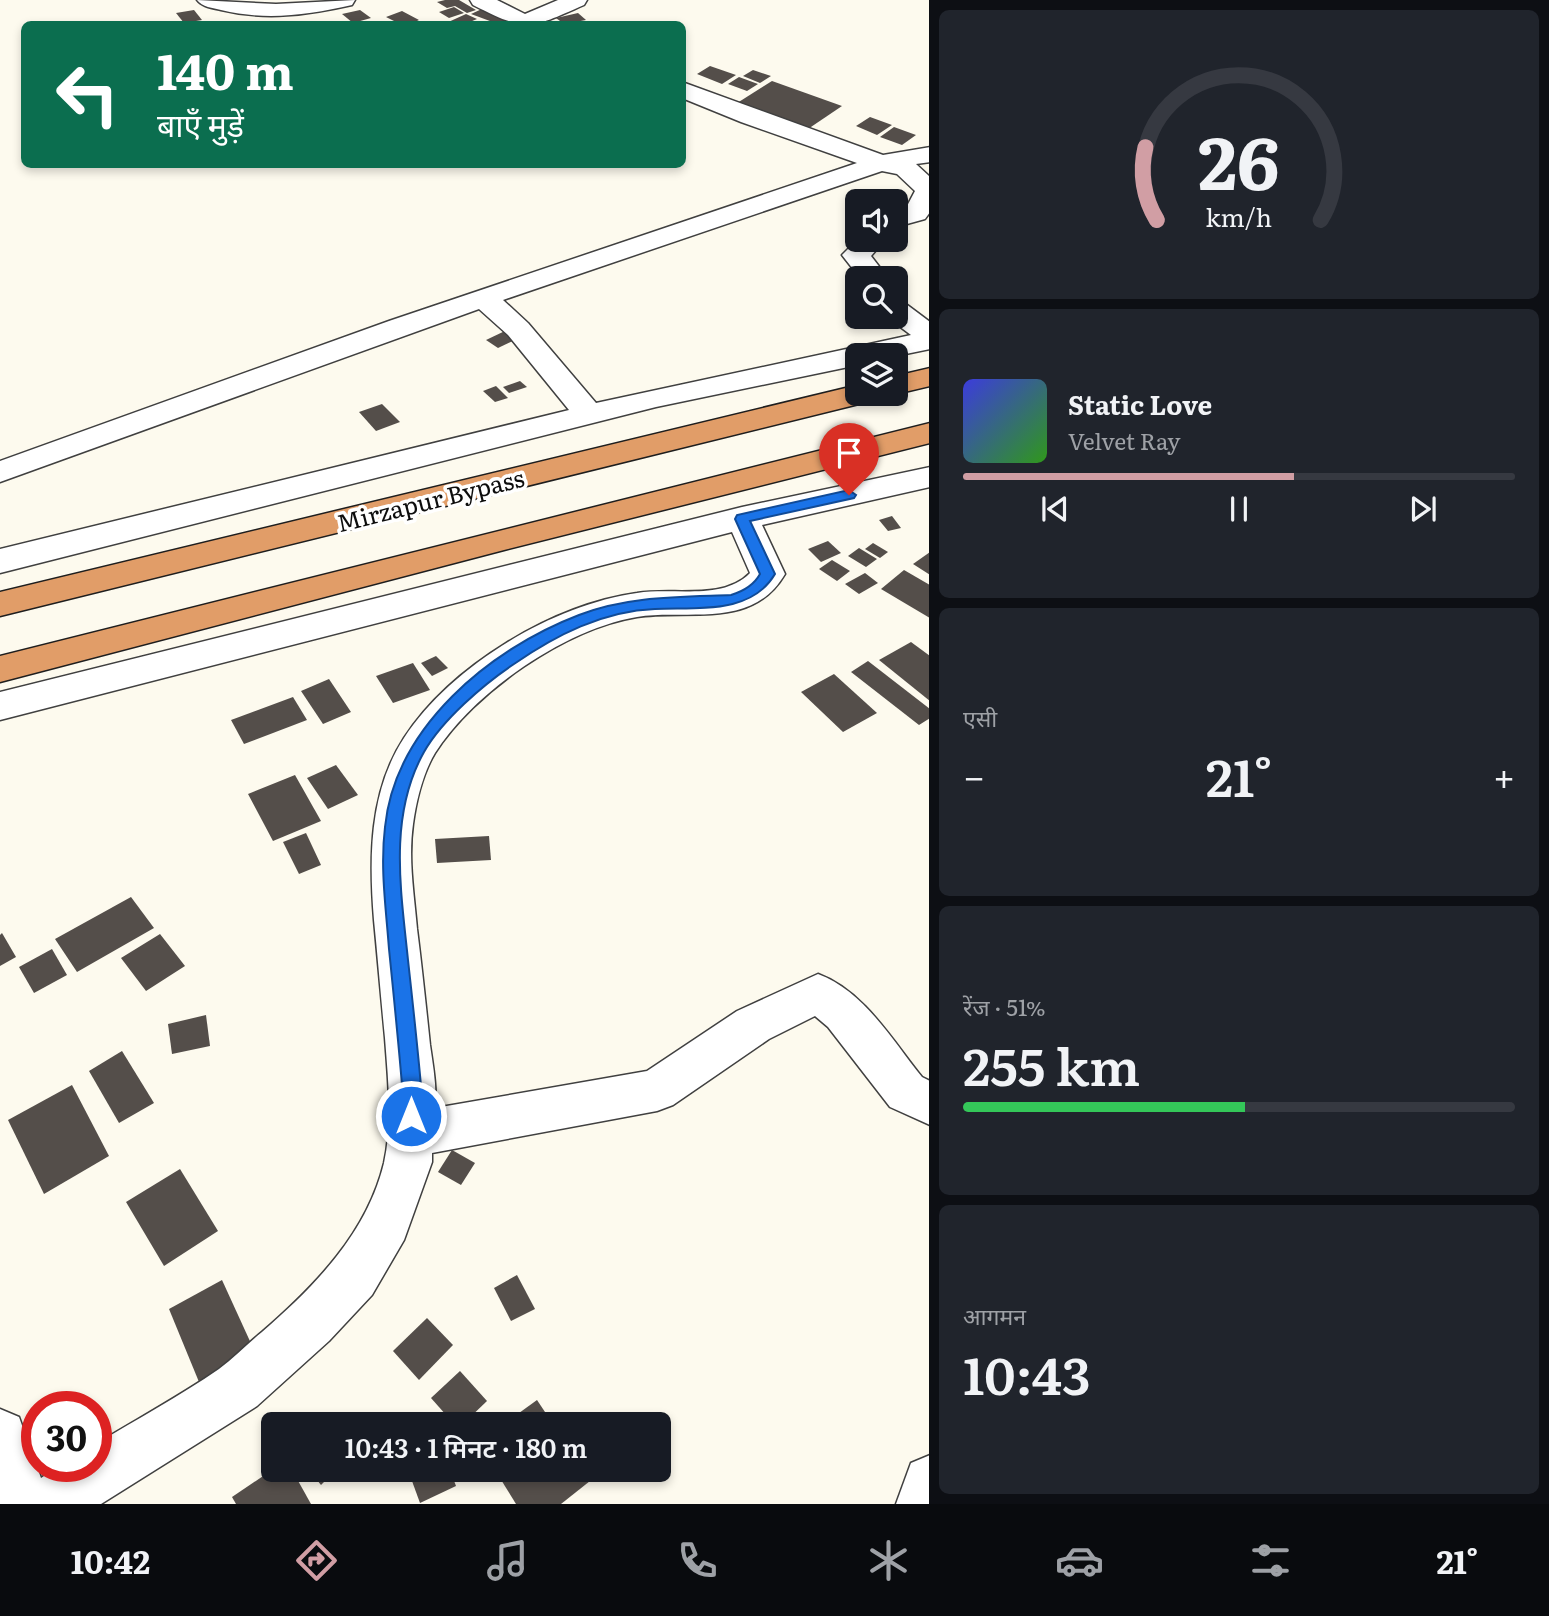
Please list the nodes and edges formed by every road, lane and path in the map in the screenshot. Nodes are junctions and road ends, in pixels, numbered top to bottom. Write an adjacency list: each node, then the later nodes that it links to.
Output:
1 (208, 0): 2 (street)
2 (344, 0)
3 (481, 0): 5 (street)
4 (576, 0): 6 (street)
5 (523, 21)
6 (531, 21)
7 (686, 91): 9 (street)
8 (929, 154): 9 (street)
9 (881, 163): 10 (street); 13 (street)
10 (908, 215)
11 (859, 252): 12 (street)
12 (865, 266)
13 (484, 298): 21 (street); 23 (street)
14 (908, 320): 15 (street)
15 (929, 338): 16 (street)
16 (908, 343)
17 (845, 358): 21 (street)
18 (929, 377): 19 (highway)
19 (908, 382)
20 (845, 398): 27 (highway, Mirzapur Bypass)
21 (589, 415): 26 (street)
22 (929, 433): 28 (highway)
23 (0, 472)
24 (929, 477): 25 (street)
25 (742, 519): 29 (street); 31 (street)
26 (0, 561)
27 (0, 604)
28 (0, 669)
29 (0, 706)
30 (929, 1104): 31 (street)
31 (410, 1135): 35 (street)
32 (0, 1436): 34 (street)
33 (929, 1482): 36 (street)
34 (22, 1504)
35 (50, 1504)
36 (924, 1504)

